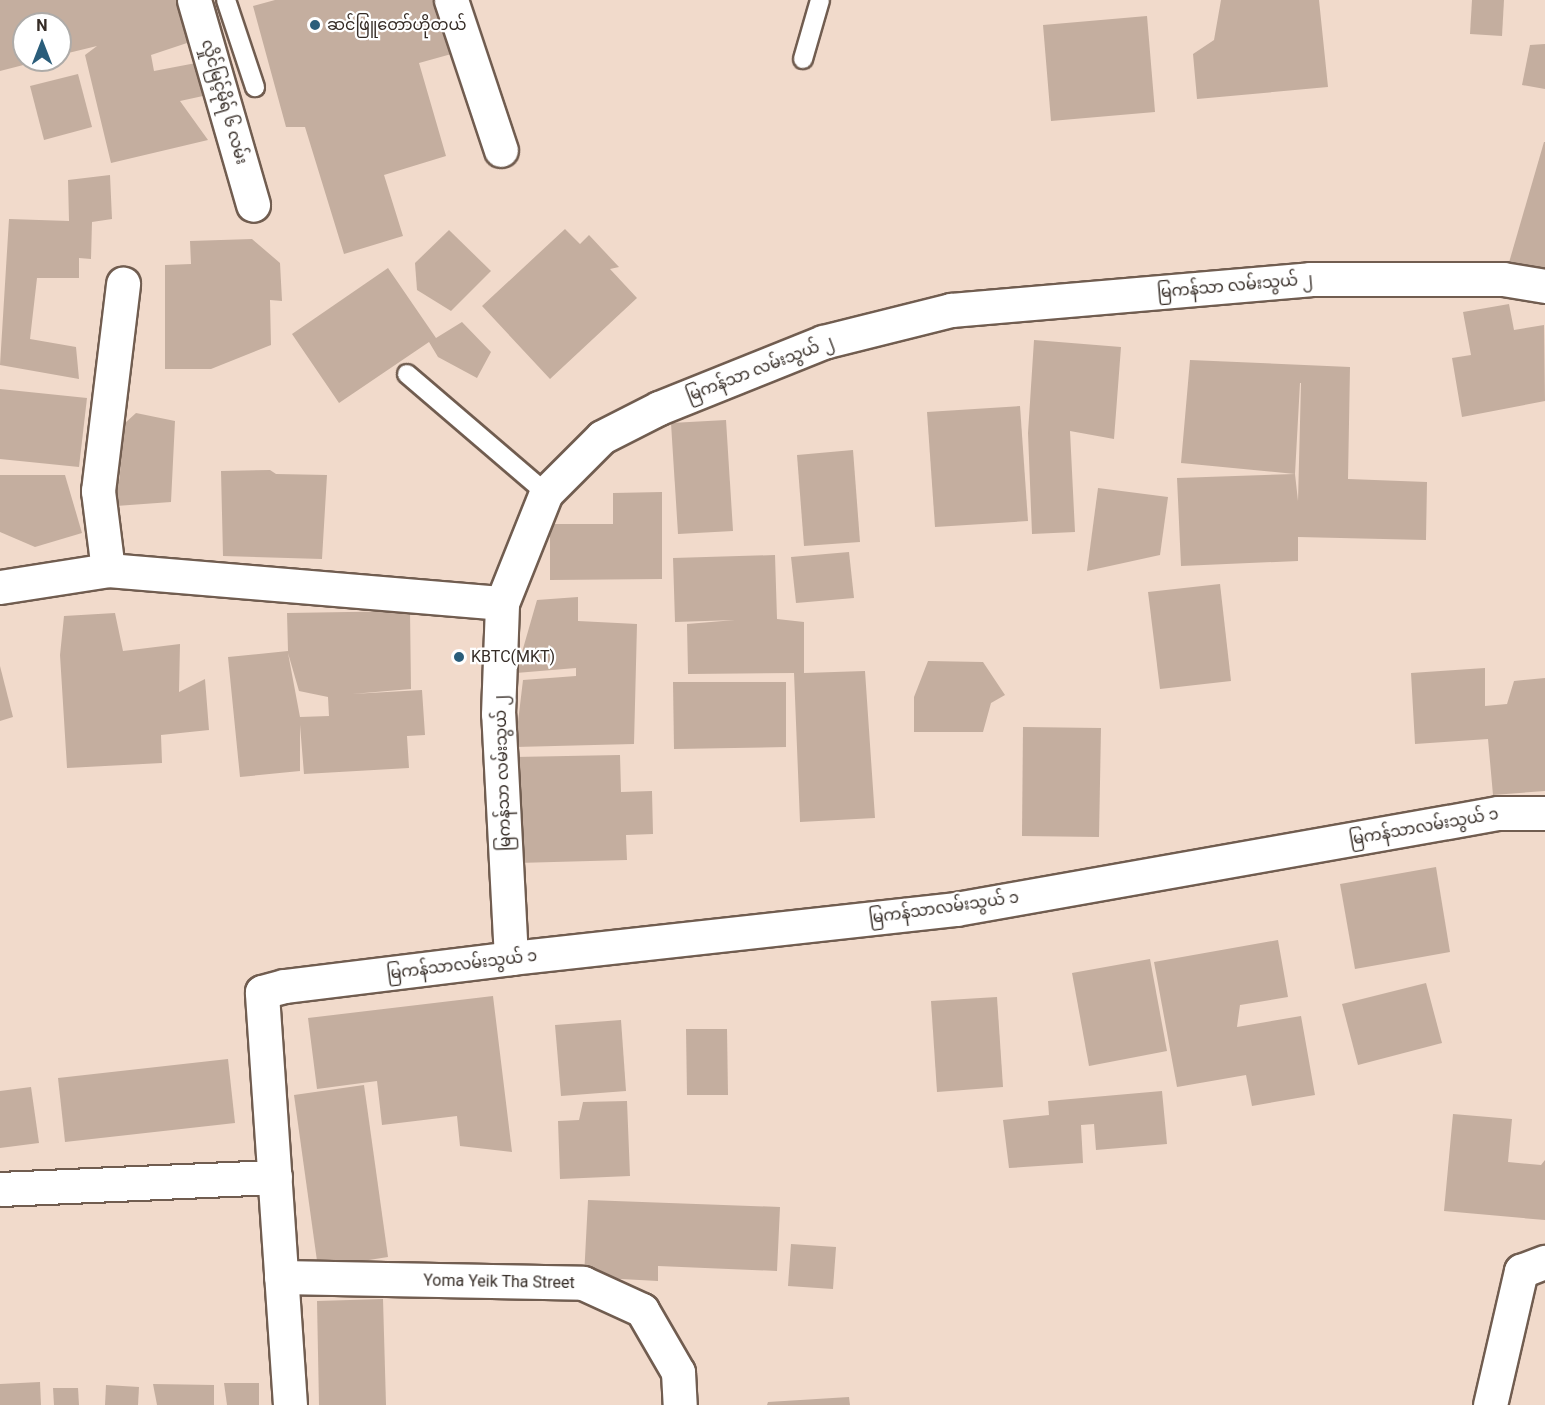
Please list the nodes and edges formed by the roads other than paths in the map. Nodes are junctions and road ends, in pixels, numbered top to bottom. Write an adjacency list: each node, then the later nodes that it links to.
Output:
1 (194, 0): 8 (street, လှိုင်မြင့်မိုရ် ၆ လမ်း)
2 (226, 0): 6 (lane)
3 (451, 0): 7 (street)
4 (820, 0): 5 (lane)
5 (803, 59)
6 (255, 87)
7 (501, 150)
8 (253, 205)
9 (123, 283): 13 (street)
10 (1545, 286): 12 (street, မြကန်သာ လမ်းသွယ် ၂)
11 (407, 374): 12 (lane)
12 (546, 493): 15 (street, မြကန်သာ လမ်းသွယ် ၂)
13 (108, 570): 14 (street); 15 (street)
14 (0, 586)
15 (502, 603): 17 (street, မြကန်သာ လမ်းသွယ် ၂)
16 (1545, 813): 17 (street, မြကန်သာလမ်းသွယ် ၁)
17 (511, 958): 18 (street, မြကန်သာလမ်းသွယ် ၁)
18 (275, 1178): 19 (street); 21 (street)
19 (0, 1189)
20 (1545, 1262): 24 (street)
21 (281, 1277): 22 (street); 23 (street, Yoma Yeik Tha Street)
22 (290, 1405)
23 (680, 1405)
24 (1490, 1405)

